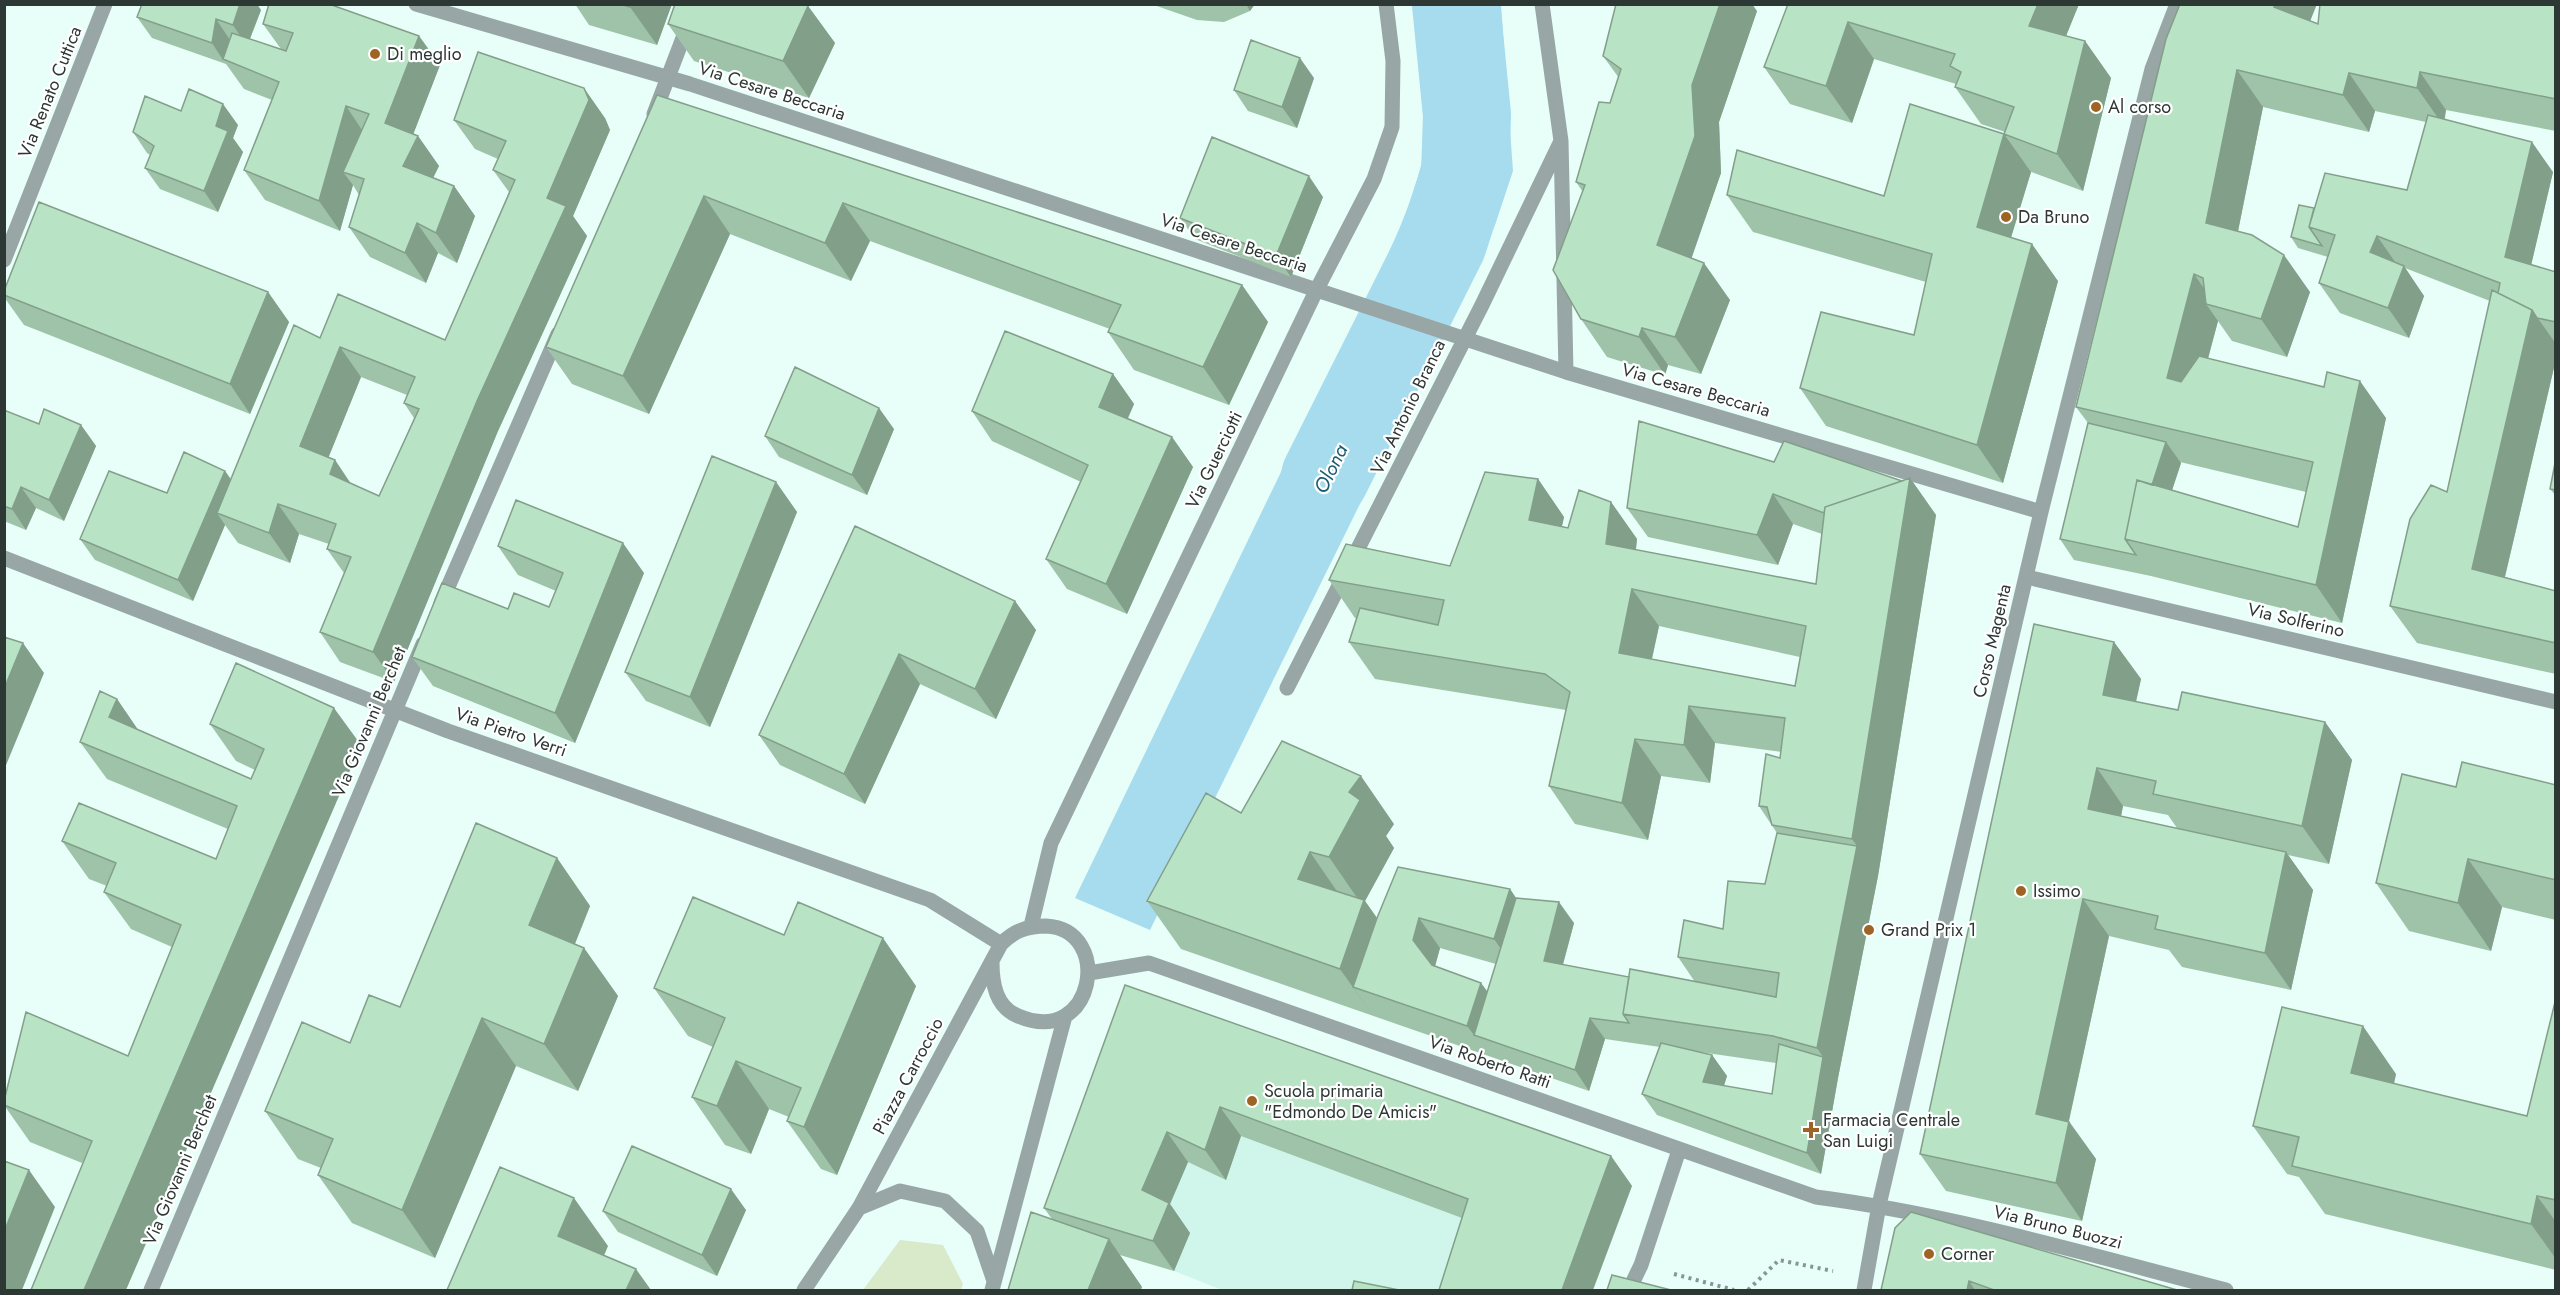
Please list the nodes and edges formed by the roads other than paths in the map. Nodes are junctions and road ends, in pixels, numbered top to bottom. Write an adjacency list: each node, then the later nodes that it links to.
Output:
1 (105, 4): 10 (street, Via Renato Cuttica)
2 (416, 4): 7 (street, Via Cesare Beccaria)
3 (696, 4): 7 (street)
4 (1386, 4): 11 (street, Via Guerciotti)
5 (1542, 4): 9 (street)
6 (2177, 4): 15 (street, Corso Magenta)
7 (670, 78): 8 (street); 11 (street, Via Cesare Beccaria)
8 (648, 127)
9 (1561, 141): 13 (street, Via Antonio Branca); 14 (street)
10 (4, 260)
11 (1316, 291): 13 (street, Via Cesare Beccaria); 21 (street, Via Guerciotti)
12 (563, 322): 20 (street, Via Giovanni Berchet)
13 (1463, 340): 14 (street, Via Cesare Beccaria); 18 (street, Via Antonio Branca)
14 (1566, 372): 15 (street, Via Cesare Beccaria)
15 (2041, 512): 17 (street, Corso Magenta)
16 (4, 558): 20 (street, Via Pietro Verri)
17 (2027, 577): 19 (street, Via Solferino); 27 (street, Corso Magenta)
18 (1287, 688)
19 (2556, 702)
20 (394, 711): 22 (street, Via Pietro Verri); 31 (street, Via Giovanni Berchet)
21 (1030, 926): 22 (street); 24 (street)
22 (1001, 944): 23 (street)
23 (992, 963): 25 (street); 28 (street, Piazza Carroccio)
24 (1089, 973): 25 (street); 26 (street, Via Roberto Ratti)
25 (1065, 1016): 30 (street)
26 (1679, 1150): 27 (street, Via Roberto Ratti); 33 (street)
27 (1879, 1205): 29 (street, Corso Magenta); 34 (street, Via Bruno Buozzi)
28 (859, 1208): 30 (street); 32 (street, Piazza Carroccio)
29 (1865, 1284)
30 (993, 1286)
31 (151, 1290)
32 (804, 1290)
33 (1629, 1290)
34 (2226, 1290)

